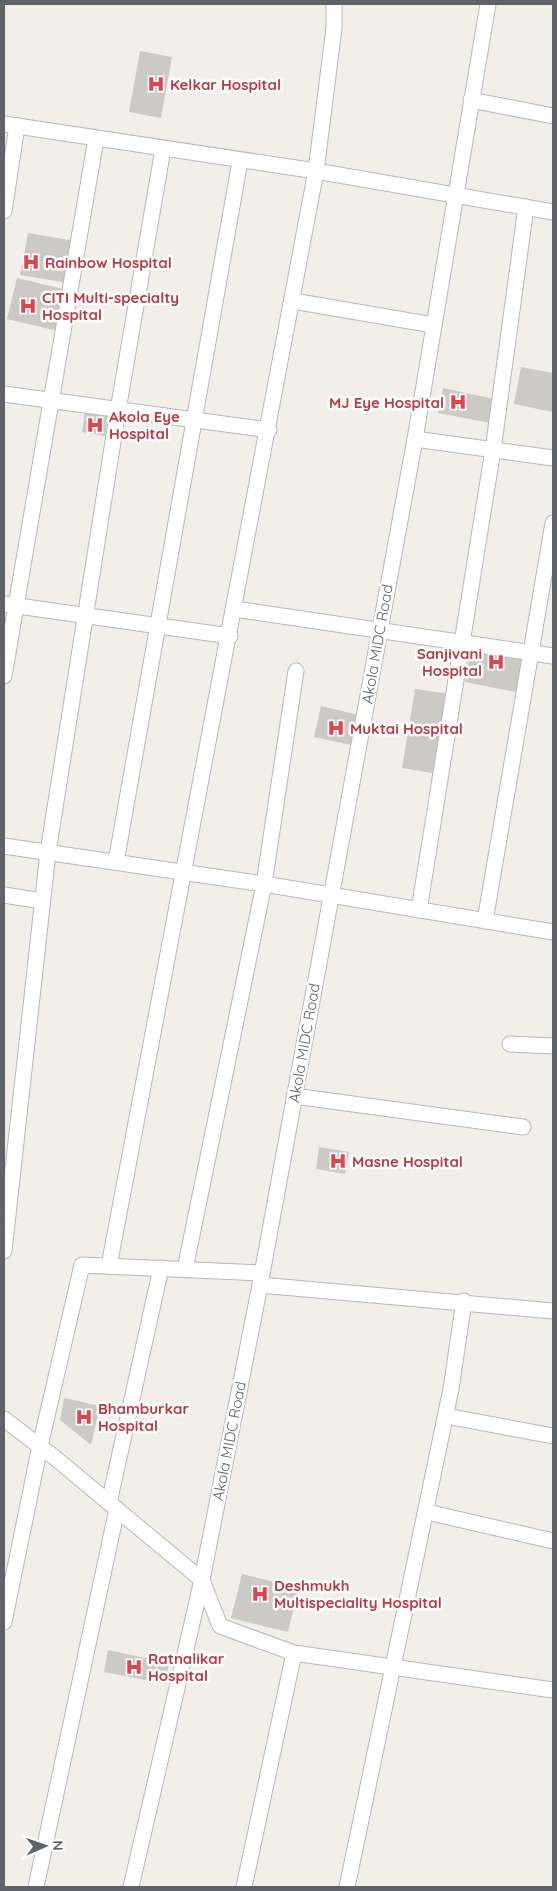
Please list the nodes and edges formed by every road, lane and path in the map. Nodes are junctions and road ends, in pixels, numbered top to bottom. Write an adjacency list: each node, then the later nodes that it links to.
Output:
1 (334, 4): 9 (street)
2 (488, 4): 3 (street, Akola MIDC Road)
3 (471, 100): 4 (street); 10 (street, Akola MIDC Road)
4 (553, 116)
5 (10, 125): 6 (street); 12 (street)
6 (96, 138): 7 (street); 17 (street)
7 (163, 149): 8 (street); 18 (street)
8 (240, 161): 9 (street); 19 (street)
9 (316, 171): 10 (street); 14 (street)
10 (454, 194): 11 (street); 15 (street, Akola MIDC Road)
11 (526, 207): 13 (street); 22 (street)
12 (4, 211)
13 (553, 212)
14 (293, 301): 15 (street); 20 (street)
15 (433, 325): 21 (street, Akola MIDC Road)
16 (4, 394): 17 (street)
17 (50, 400): 18 (street); 25 (street)
18 (118, 410): 19 (street); 27 (street)
19 (195, 420): 20 (street); 28 (street)
20 (269, 430): 26 (street)
21 (415, 439): 22 (street); 29 (street, Akola MIDC Road)
22 (493, 450): 23 (street); 31 (street)
23 (553, 458)
24 (553, 523): 32 (street)
25 (10, 604): 27 (street); 35 (street)
26 (235, 609): 29 (street); 30 (street)
27 (86, 615): 28 (street); 37 (street)
28 (158, 626): 30 (street); 38 (street)
29 (379, 631): 31 (street); 42 (street, Akola MIDC Road)
30 (230, 636): 39 (street)
31 (463, 643): 32 (street); 44 (street)
32 (532, 653): 33 (street); 45 (street)
33 (553, 656)
34 (296, 671): 40 (street)
35 (4, 676)
36 (4, 846): 37 (street)
37 (48, 852): 38 (street); 43 (street)
38 (116, 862): 39 (street)
39 (185, 872): 40 (street); 52 (street)
40 (264, 884): 42 (street); 54 (street)
41 (4, 895): 43 (street)
42 (331, 895): 44 (street); 49 (street, Akola MIDC Road)
43 (42, 901): 51 (street)
44 (419, 910): 45 (street)
45 (486, 921): 46 (street)
46 (553, 932)
47 (510, 1044): 48 (street)
48 (553, 1046)
49 (294, 1096): 50 (street); 55 (street, Akola MIDC Road)
50 (523, 1127)
51 (4, 1251)
52 (109, 1266): 53 (street); 61 (street)
53 (162, 1268): 54 (street); 62 (street)
54 (185, 1270): 55 (street)
55 (261, 1279): 56 (street); 65 (street, Akola MIDC Road)
56 (464, 1301): 57 (street); 58 (street)
57 (553, 1311)
58 (446, 1416): 60 (street); 63 (street)
59 (4, 1419): 61 (street)
60 (553, 1436)
61 (40, 1446): 62 (street); 66 (street)
62 (113, 1506): 65 (street); 70 (street)
63 (427, 1512): 64 (street); 68 (street)
64 (553, 1541)
65 (202, 1580): 67 (street); 71 (street, Akola MIDC Road)
66 (4, 1622)
67 (294, 1653): 68 (street); 72 (street)
68 (394, 1668): 69 (street); 73 (street)
69 (553, 1690)
70 (36, 1887)
71 (131, 1887)
72 (244, 1887)
73 (348, 1887)

